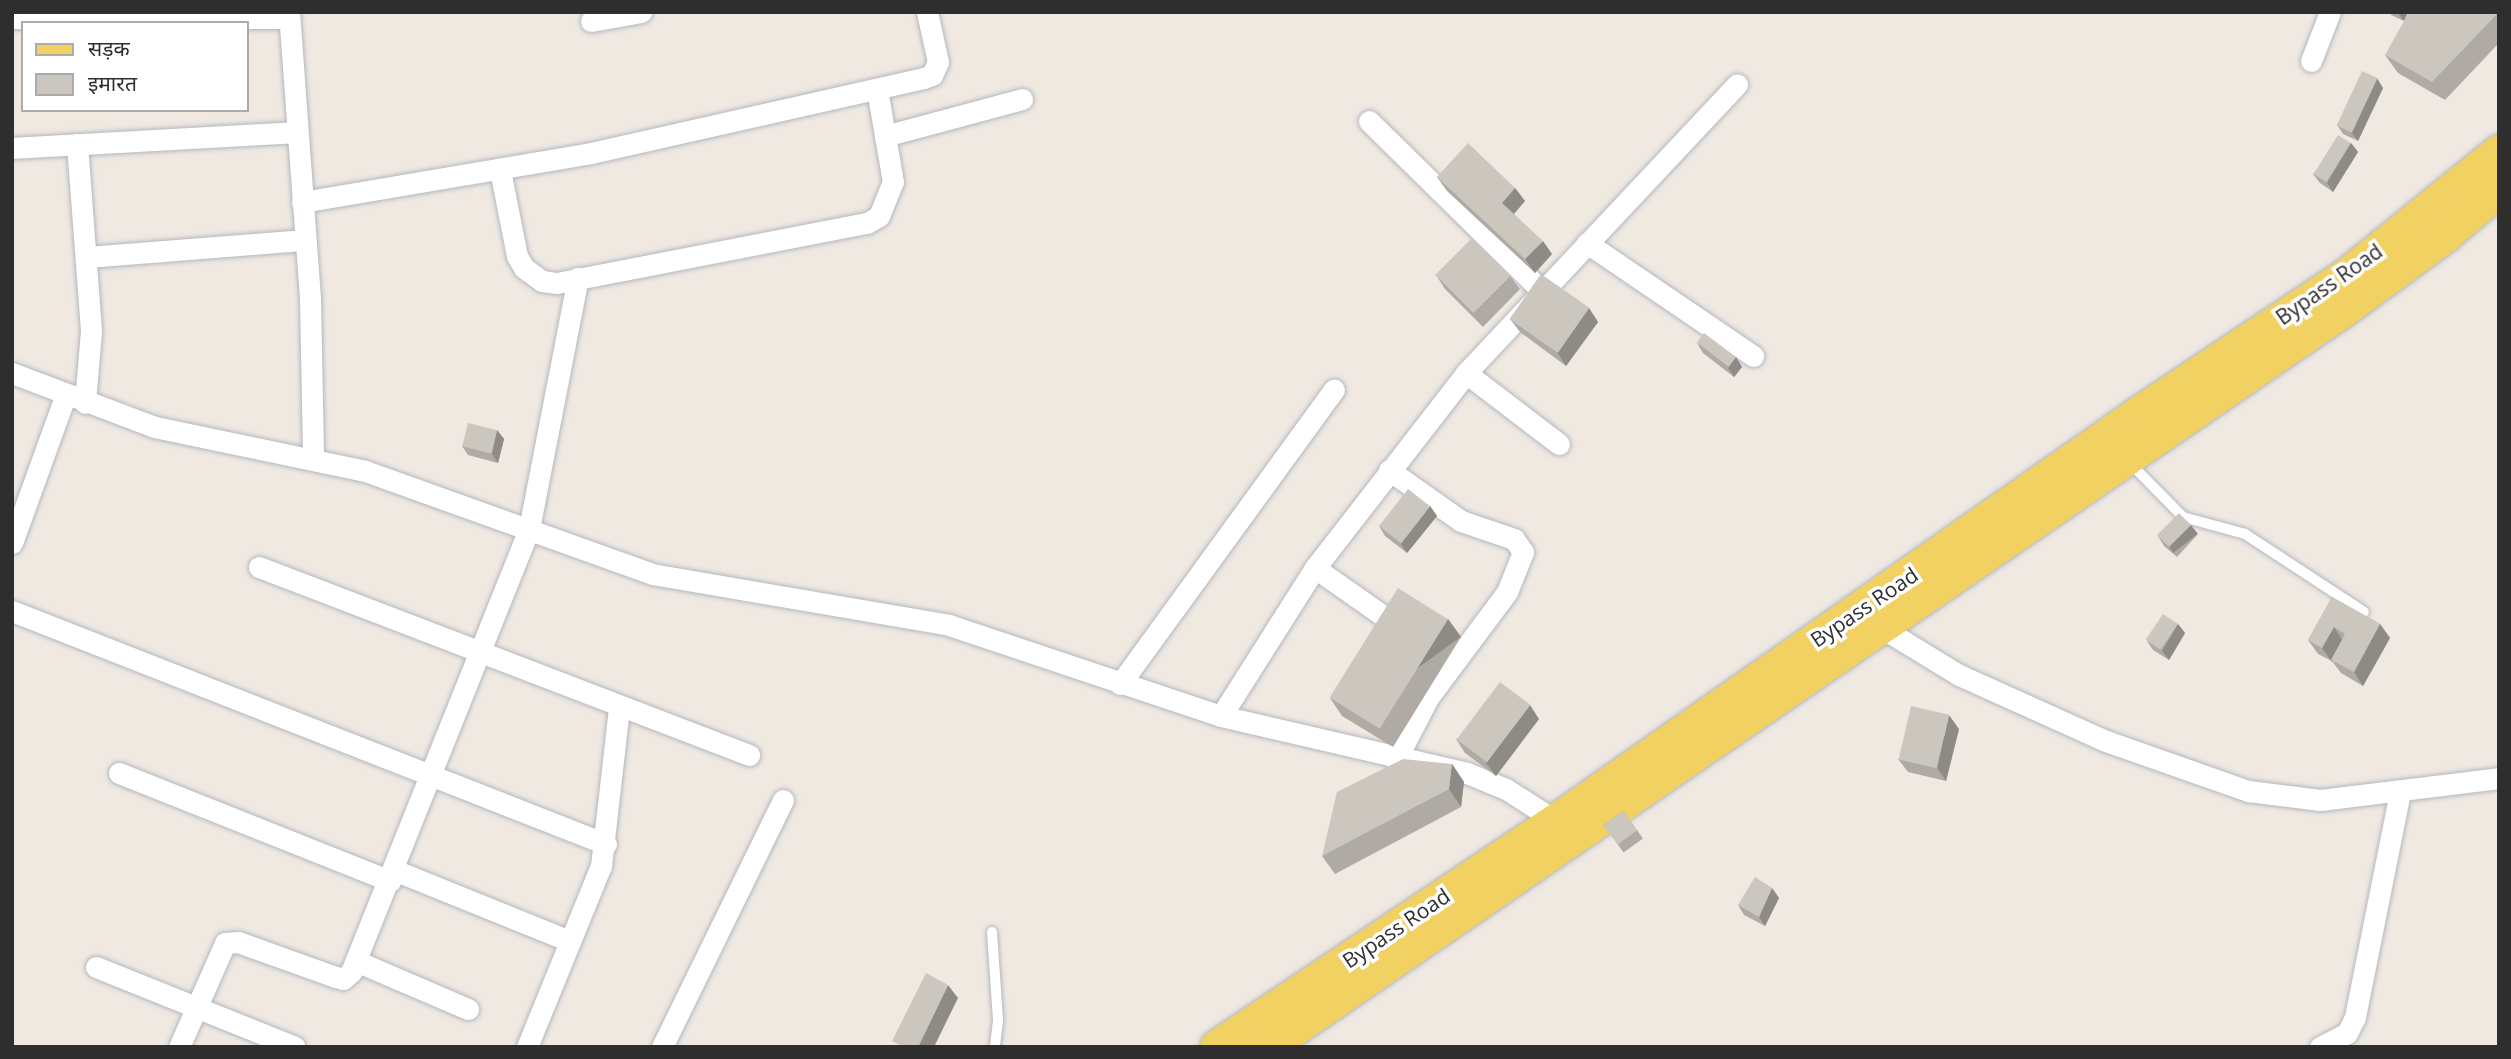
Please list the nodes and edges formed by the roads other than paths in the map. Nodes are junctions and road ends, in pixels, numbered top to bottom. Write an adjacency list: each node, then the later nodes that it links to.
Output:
1 (641, 12): 6 (street)
2 (928, 12): 9 (street)
3 (2330, 12): 7 (street)
4 (289, 15): 5 (street); 12 (street)
5 (12, 18)
6 (591, 21)
7 (2311, 61)
8 (1737, 84): 21 (street)
9 (877, 89): 13 (street); 17 (street)
10 (1022, 99): 13 (street)
11 (1368, 121): 24 (street)
12 (297, 132): 14 (street); 19 (street)
13 (885, 136): 23 (street)
14 (77, 144): 15 (street); 22 (street)
15 (12, 148)
16 (2499, 152): 53 (main road, Bypass Road)
17 (500, 170): 19 (street); 23 (street)
18 (2499, 188): 32 (main road, Bypass Road)
19 (302, 202): 20 (street)
20 (304, 240): 22 (street); 31 (street)
21 (1587, 243): 24 (street); 25 (street)
22 (88, 257): 29 (street)
23 (578, 278): 34 (street)
24 (1542, 291): 27 (street)
25 (1753, 356)
26 (12, 373): 29 (street)
27 (1466, 373): 30 (street); 33 (street)
28 (1334, 389): 43 (street)
29 (76, 398): 31 (street); 35 (street)
30 (1559, 444)
31 (313, 457): 34 (street)
32 (2125, 457): 39 (lane); 41 (main road, Bypass Road)
33 (1389, 470): 37 (street); 47 (street)
34 (528, 529): 42 (street); 43 (street)
35 (12, 543)
36 (259, 567): 42 (street)
37 (1315, 568): 40 (street); 45 (street)
38 (12, 611): 49 (street)
39 (2364, 612)
40 (1395, 624)
41 (1882, 628): 51 (street); 68 (main road, Bypass Road)
42 (479, 655): 44 (street); 49 (street)
43 (1120, 684): 45 (street)
44 (619, 708): 46 (street); 54 (street)
45 (1221, 716): 47 (street)
46 (749, 755)
47 (1396, 760): 53 (street)
48 (119, 774): 55 (street)
49 (431, 777): 54 (street); 55 (street)
50 (2499, 778): 51 (street)
51 (2400, 791): 69 (street)
52 (783, 800): 65 (street)
53 (1556, 821): 67 (main road, Bypass Road)
54 (606, 844): 57 (street)
55 (392, 875): 57 (street); 58 (street)
56 (992, 932): 66 (lane)
57 (570, 941): 64 (street)
58 (356, 961): 60 (street); 61 (street)
59 (96, 967): 60 (street)
60 (196, 1006): 62 (street); 63 (street)
61 (468, 1009)
62 (179, 1047)
63 (295, 1047)
64 (527, 1047)
65 (662, 1047)
66 (995, 1047)
67 (1217, 1047)
68 (1266, 1047)
69 (2320, 1047)

